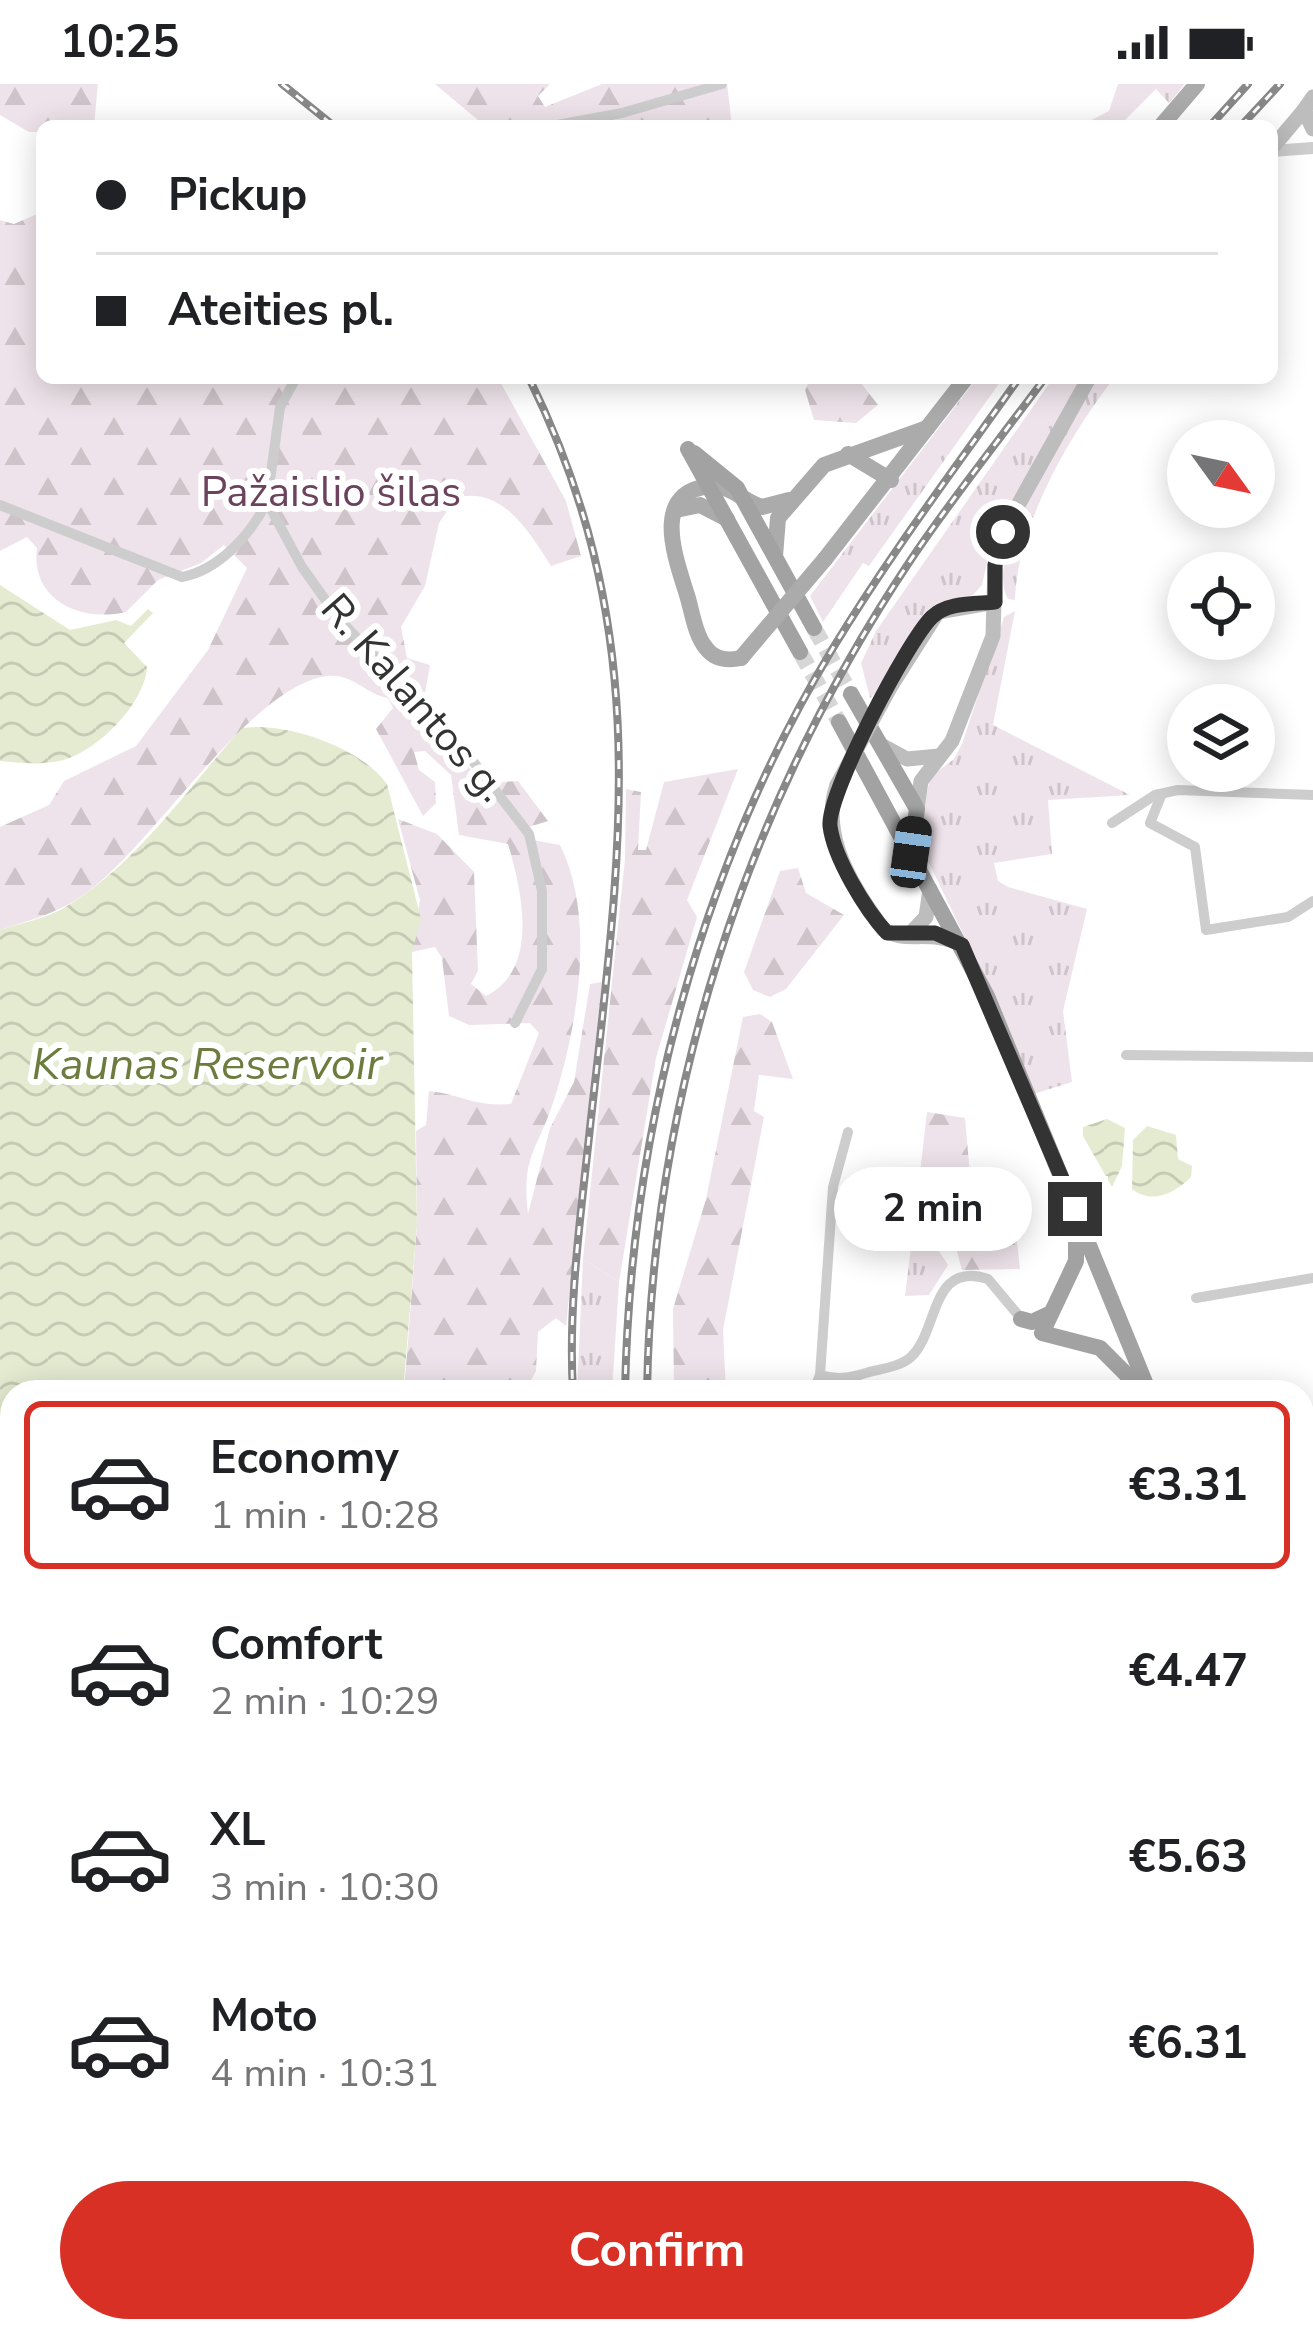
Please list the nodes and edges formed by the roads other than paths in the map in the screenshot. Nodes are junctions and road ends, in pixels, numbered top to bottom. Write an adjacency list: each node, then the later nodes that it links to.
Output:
1 (722, 84): 4 (street)
2 (1197, 84): 5 (main road)
3 (1308, 104): 6 (main road); 7 (main road)
4 (576, 120)
5 (1166, 120)
6 (1312, 128): 8 (main road)
7 (1278, 142)
8 (1278, 145)
9 (1278, 147): 10 (street)
10 (1313, 148)
11 (293, 384): 21 (street)
12 (961, 384): 14 (main road)
13 (1086, 384): 27 (main road)
14 (932, 423): 16 (main road); 17 (main road)
15 (688, 449): 18 (highway); 19 (main road); 22 (highway)
16 (842, 454): 17 (main road); 20 (main road)
17 (891, 480): 24 (main road, bridge)
18 (709, 486): 19 (main road); 22 (main road); 25 (highway)
19 (689, 496): 24 (main road)
20 (789, 500): 22 (main road); 26 (main road)
21 (267, 502): 23 (street); 43 (street, R. Kalantos g.)
22 (746, 502): 26 (highway)
23 (0, 506)
24 (675, 511): 25 (main road)
25 (727, 518): 29 (highway)
26 (775, 557): 28 (highway)
27 (995, 602): 33 (main road); 41 (main road, bridge)
28 (814, 628)
29 (800, 652)
30 (851, 694): 32 (highway)
31 (839, 722): 38 (highway)
32 (877, 741): 33 (main road); 36 (highway)
33 (942, 755): 36 (main road)
34 (1313, 795): 35 (street)
35 (1162, 796): 37 (street); 40 (street)
36 (916, 809): 38 (highway)
37 (1112, 823)
38 (911, 852): 39 (highway)
39 (930, 887): 41 (main road); 42 (highway)
40 (1313, 902)
41 (907, 937): 42 (main road)
42 (962, 945): 47 (highway)
43 (515, 1023)
44 (1126, 1054): 45 (street)
45 (1313, 1057)
46 (848, 1132): 53 (street)
47 (1075, 1209): 50 (highway); 56 (highway)
48 (1313, 1279): 49 (street)
49 (1196, 1298)
50 (1049, 1313): 51 (highway); 52 (highway)
51 (1021, 1319): 52 (street); 53 (street)
52 (1042, 1334): 55 (highway)
53 (820, 1375): 54 (street)
54 (818, 1380)
55 (1133, 1380)
56 (1142, 1380)

